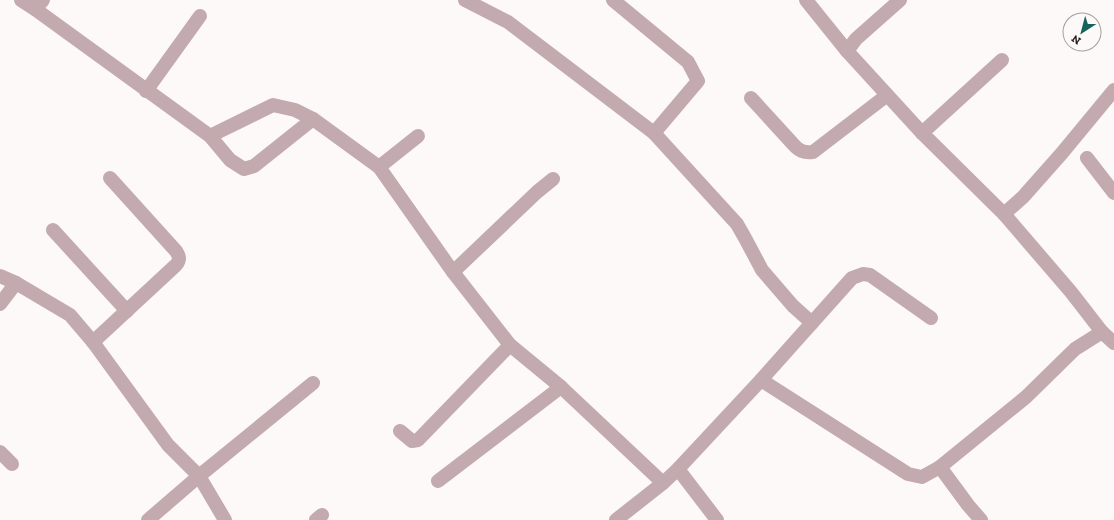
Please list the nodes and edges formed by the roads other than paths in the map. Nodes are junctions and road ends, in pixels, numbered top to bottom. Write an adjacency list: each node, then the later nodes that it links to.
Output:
1 (21, 0): 6 (street)
2 (465, 0): 15 (street)
3 (613, 0): 15 (street)
4 (806, 0): 8 (street)
5 (900, 0): 8 (street)
6 (39, 5): 11 (street)
7 (200, 16): 11 (street)
8 (847, 51): 12 (street)
9 (1002, 60): 16 (street)
10 (1114, 90): 24 (street)
11 (146, 91): 17 (street)
12 (886, 96): 13 (street); 16 (street)
13 (751, 98)
14 (313, 119): 17 (street); 17 (street); 20 (street)
15 (654, 133): 32 (street)
16 (922, 133): 24 (street)
17 (210, 136)
18 (418, 136): 20 (street)
19 (1087, 158): 23 (street)
20 (379, 167): 26 (street)
21 (110, 178): 30 (street)
22 (553, 179): 26 (street)
23 (1114, 194)
24 (1004, 214): 33 (street)
25 (53, 230): 30 (street)
26 (453, 272): 36 (street)
27 (0, 276): 28 (street)
28 (16, 284): 29 (street); 34 (street)
29 (0, 304)
30 (127, 311): 34 (street)
31 (931, 318): 32 (street)
32 (812, 323): 37 (street)
33 (1102, 332): 35 (street); 43 (street)
34 (93, 342): 45 (street)
35 (1114, 343)
36 (510, 345): 39 (street); 40 (street)
37 (761, 380): 43 (street); 44 (street)
38 (313, 383): 45 (street)
39 (561, 387): 46 (street); 47 (street)
40 (400, 430)
41 (0, 452): 42 (street)
42 (12, 464)
43 (940, 467): 52 (street)
44 (678, 469): 47 (street); 51 (street)
45 (199, 476): 48 (street); 49 (street)
46 (438, 481)
47 (663, 483): 50 (street)
48 (148, 520)
49 (225, 520)
50 (616, 520)
51 (717, 520)
52 (981, 520)

